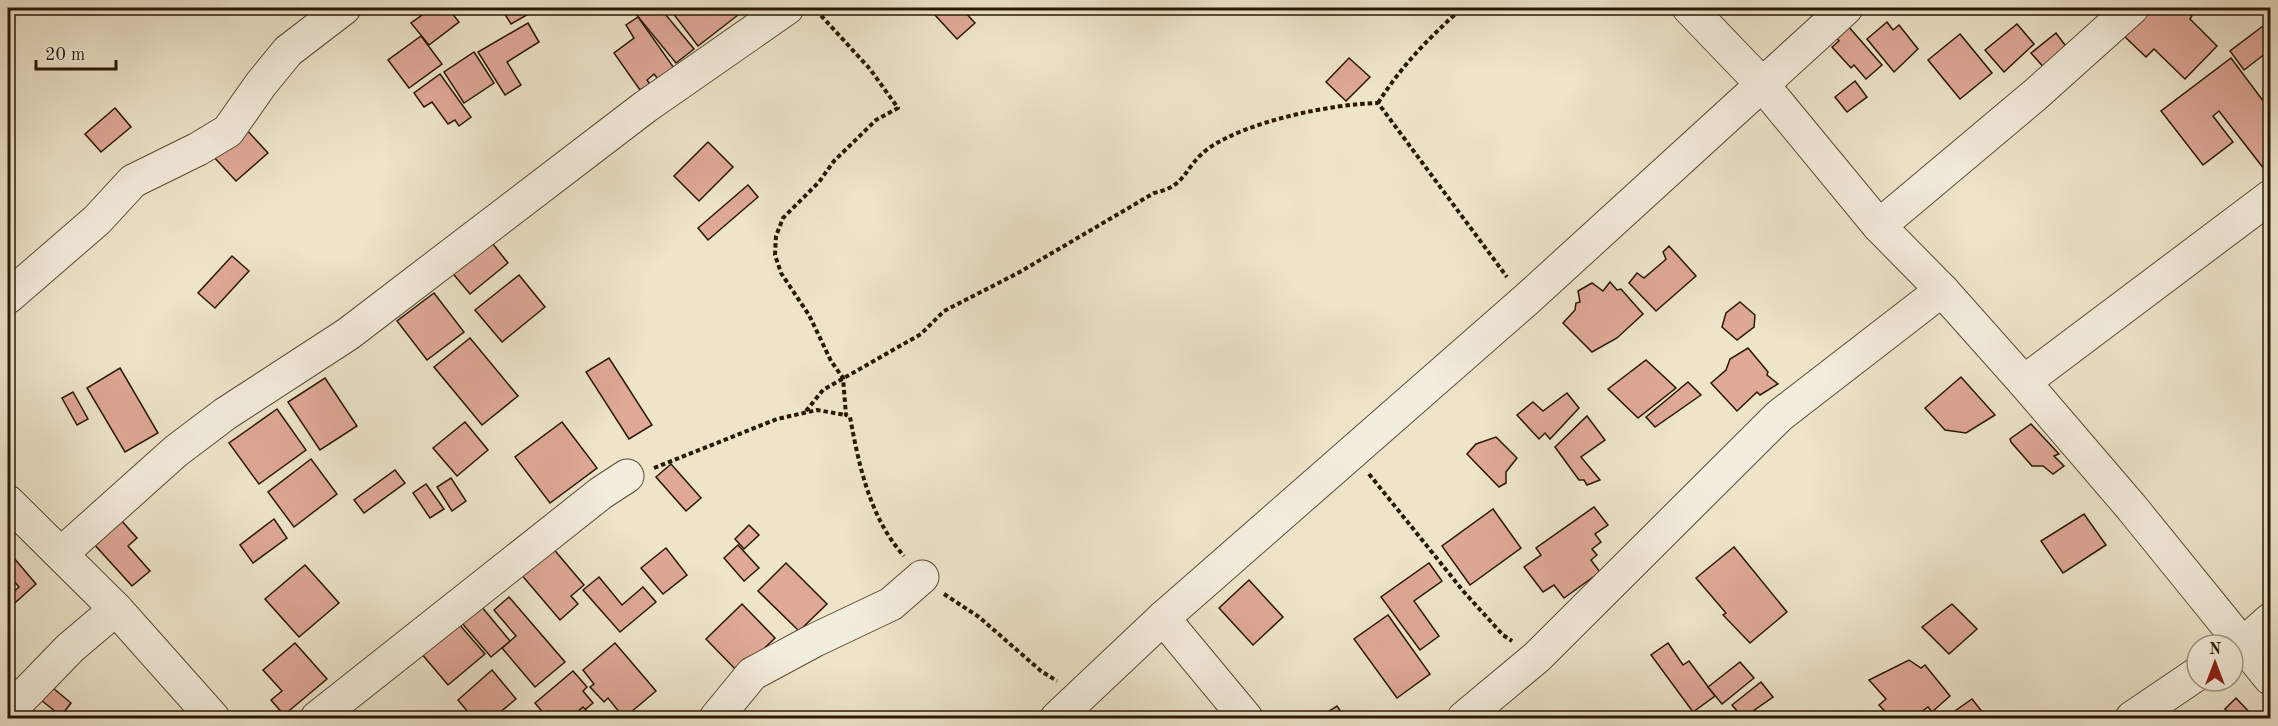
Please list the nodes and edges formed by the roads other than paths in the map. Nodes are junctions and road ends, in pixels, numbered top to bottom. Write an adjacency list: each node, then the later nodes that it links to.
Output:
1 (344, 8): 10 (street)
2 (787, 8): 14 (street)
3 (1689, 8): 6 (street)
4 (1846, 8): 6 (street)
5 (2132, 8): 8 (street)
6 (1761, 83): 8 (street); 17 (street)
7 (2271, 197): 11 (street)
8 (1879, 226): 9 (street)
9 (1942, 290): 11 (street); 30 (street)
10 (8, 297)
11 (2024, 382): 19 (street)
12 (627, 476): 26 (street)
13 (8, 506): 14 (street)
14 (61, 554): 16 (street)
15 (922, 577): 27 (street)
16 (116, 609): 24 (street); 25 (street)
17 (1163, 618): 28 (street); 29 (street)
18 (2271, 621): 20 (street)
19 (2225, 633)
20 (2245, 642)
21 (2245, 656): 22 (street)
22 (2271, 678)
23 (2185, 682): 31 (street)
24 (8, 712)
25 (213, 718)
26 (317, 718)
27 (716, 718)
28 (1057, 718)
29 (1246, 718)
30 (1464, 718)
31 (2132, 718)

